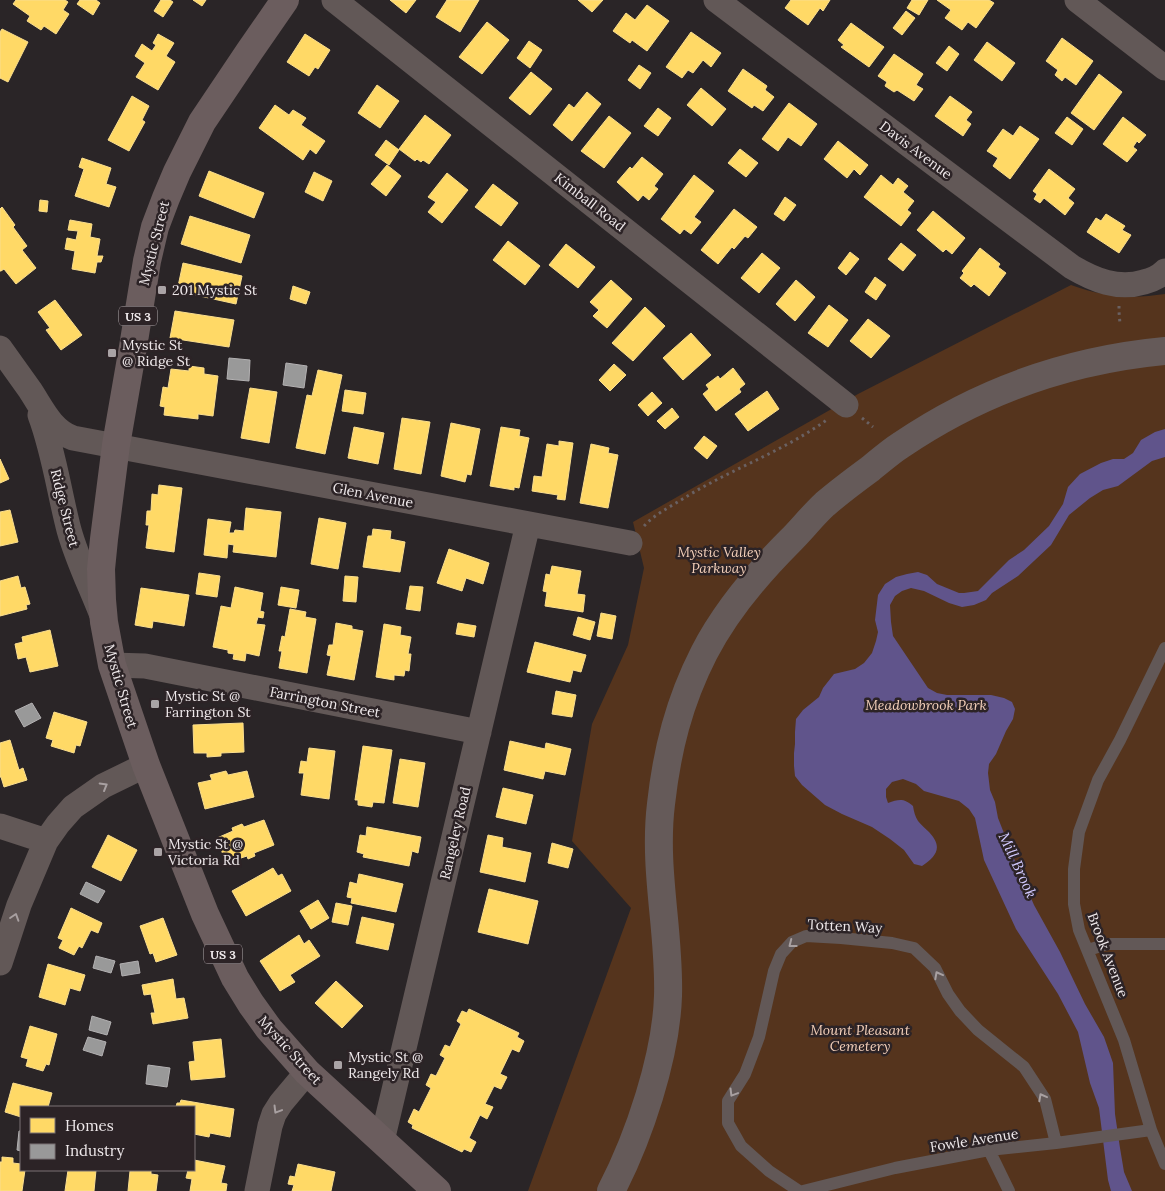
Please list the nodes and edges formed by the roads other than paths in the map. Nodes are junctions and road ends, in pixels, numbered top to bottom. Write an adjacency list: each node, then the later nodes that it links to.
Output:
1 (285, 0): 11 (highway, Mystic Street / US 3)
2 (334, 0): 10 (street, Kimball Road)
3 (716, 0): 6 (street, Davis Avenue)
4 (1077, 0): 5 (street)
5 (1165, 68)
6 (1165, 271)
7 (0, 348): 9 (street, Ridge Street)
8 (1165, 351): 32 (main road)
9 (31, 392): 11 (street, Ridge Street); 14 (street, Ridge Street)
10 (846, 405)
11 (116, 445): 12 (street, Glen Avenue); 14 (highway, Mystic Street / US 3)
12 (528, 524): 13 (street, Glen Avenue); 17 (street, Rangeley Road)
13 (630, 543)
14 (104, 622): 16 (highway, Mystic Street / US 3)
15 (1165, 648): 22 (lane, Brook Avenue)
16 (112, 665): 17 (street, Farrington Street); 18 (highway, Mystic Street / US 3)
17 (479, 732): 26 (street, Rangeley Road)
18 (146, 765): 20 (street, one-way to 18); 24 (highway, Mystic Street / US 3)
19 (0, 826): 20 (street)
20 (46, 841): 23 (street, one-way to 20)
21 (1165, 944): 22 (lane)
22 (1088, 950): 25 (lane, Brook Avenue)
23 (0, 963)
24 (307, 1072): 26 (highway, Mystic Street / US 3); 30 (street, one-way to 30)
25 (1151, 1130): 27 (lane, Fowle Avenue); 29 (lane, Brook Avenue)
26 (382, 1141): 31 (highway, Mystic Street / US 3)
27 (1056, 1143): 28 (lane, Fowle Avenue); 33 (lane, Totten Way, one-way to 33)
28 (989, 1150): 34 (lane, Fowle Avenue); 35 (lane)
29 (1165, 1164)
30 (257, 1191)
31 (437, 1191)
32 (611, 1191)
33 (798, 1191)
34 (804, 1191)
35 (1009, 1191)

